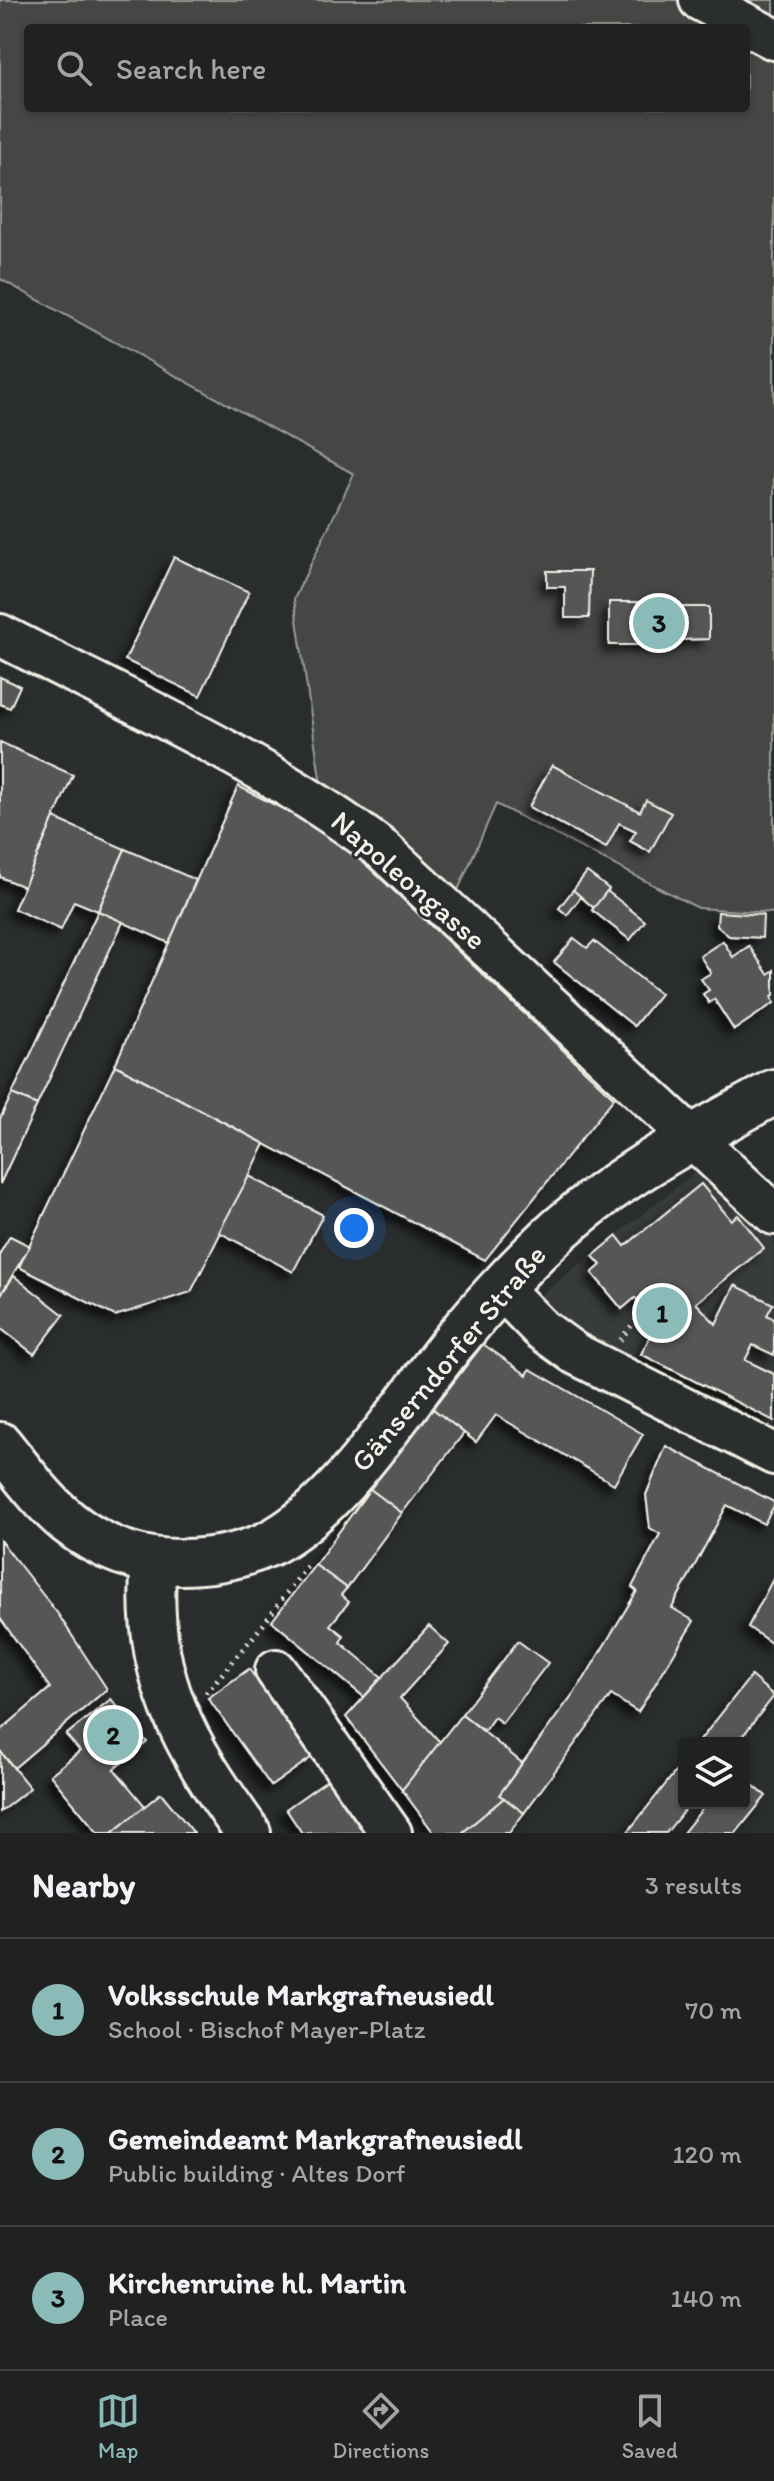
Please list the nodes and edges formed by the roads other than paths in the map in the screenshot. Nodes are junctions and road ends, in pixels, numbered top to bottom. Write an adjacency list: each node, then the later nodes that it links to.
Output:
1 (700, 0): 2 (street)
2 (746, 24)
3 (750, 26): 4 (street)
4 (774, 39)
5 (0, 635): 7 (street, Napoleongasse)
6 (774, 1092): 7 (main road, Gänserndorfer Straße)
7 (693, 1137): 8 (street, Napoleongasse); 9 (main road, Gänserndorfer Straße)
8 (774, 1214)
9 (501, 1288): 11 (street); 12 (main road, Gänserndorfer Straße)
10 (0, 1445): 12 (main road, Gänserndorfer Straße)
11 (774, 1454)
12 (154, 1562): 14 (main road)
13 (276, 1670): 15 (street)
14 (248, 1833)
15 (391, 1833)

